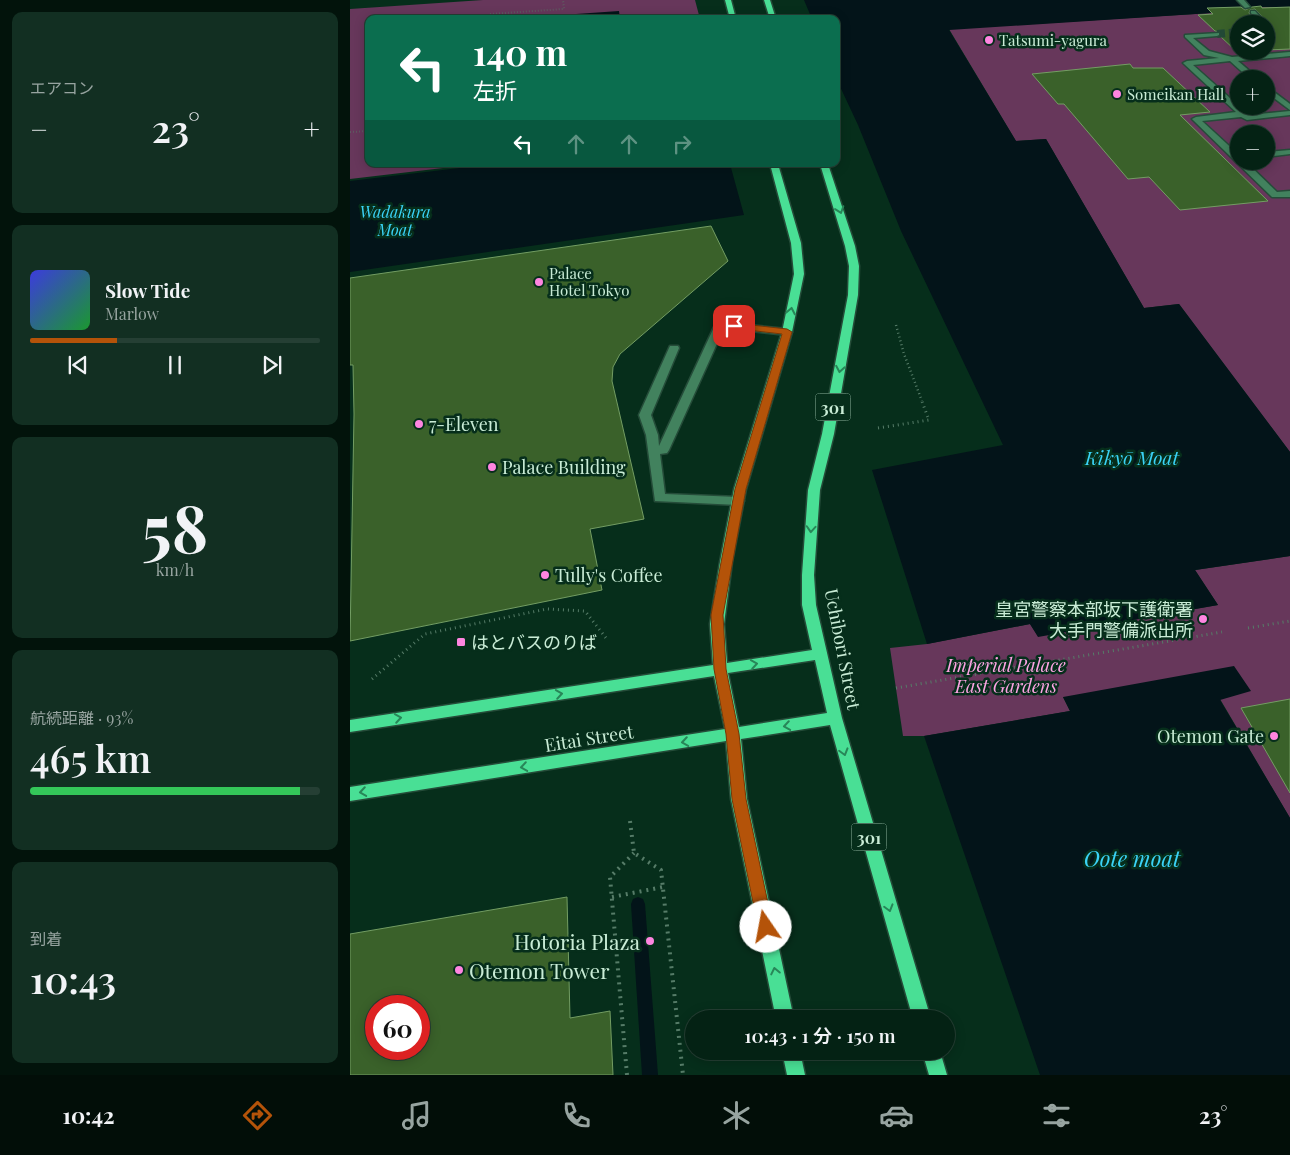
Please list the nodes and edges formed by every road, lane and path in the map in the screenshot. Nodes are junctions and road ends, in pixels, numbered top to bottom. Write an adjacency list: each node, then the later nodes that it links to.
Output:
1 (563, 0): 5 (path)
2 (728, 0): 6 (main road)
3 (767, 0): 7 (main road)
4 (1240, 0): 8 (lane)
5 (489, 15)
6 (732, 15)
7 (773, 15)
8 (1256, 15)
9 (1217, 34): 12 (lane)
10 (1290, 54): 11 (lane)
11 (1275, 55)
12 (1230, 59)
13 (1230, 59): 19 (lane)
14 (1233, 60): 15 (lane)
15 (1245, 70)
16 (1275, 96): 18 (lane)
17 (1290, 99): 18 (lane)
18 (1280, 100): 20 (lane)
19 (1230, 102)
20 (1290, 108)
21 (1290, 113): 25 (lane)
22 (1234, 115): 28 (lane)
23 (1244, 115): 24 (lane)
24 (1273, 115)
25 (1275, 115)
26 (365, 131): 27 (path)
27 (350, 132)
28 (1230, 151)
29 (1290, 152): 30 (lane)
30 (1275, 154)
31 (775, 167): 36 (main road, one-way to 31)
32 (825, 167): 45 (main road, Uchibori Street / 301, one-way to 45)
33 (1249, 170): 34 (lane)
34 (1290, 194)
35 (896, 325): 38 (path)
36 (787, 332): 39 (lane); 40 (main road)
37 (674, 348): 39 (lane)
38 (878, 428)
39 (654, 451): 40 (lane)
40 (738, 501): 46 (main road)
41 (1290, 621): 42 (path)
42 (1248, 628)
43 (1222, 632): 48 (path)
44 (606, 638): 47 (path)
45 (819, 654): 46 (main road, one-way to 45); 49 (main road, Uchibori Street / 301)
46 (720, 669): 50 (main road, one-way to 46); 51 (main road)
47 (372, 679)
48 (896, 688)
49 (835, 718): 51 (main road, Eitai Street, one-way to 51); 58 (main road, Uchibori Street / 301, one-way to 58)
50 (350, 726)
51 (733, 734): 52 (main road, Eitai Street, one-way to 52); 57 (main road, one-way to 51)
52 (350, 794)
53 (630, 821): 54 (path)
54 (634, 853): 55 (path); 56 (path)
55 (663, 887): 56 (path); 62 (path)
56 (612, 897): 61 (path)
57 (782, 1010)
58 (919, 1010)
59 (793, 1060): 63 (main road)
60 (934, 1060): 64 (main road)
61 (627, 1075)
62 (683, 1075)
63 (796, 1075)
64 (938, 1075)

